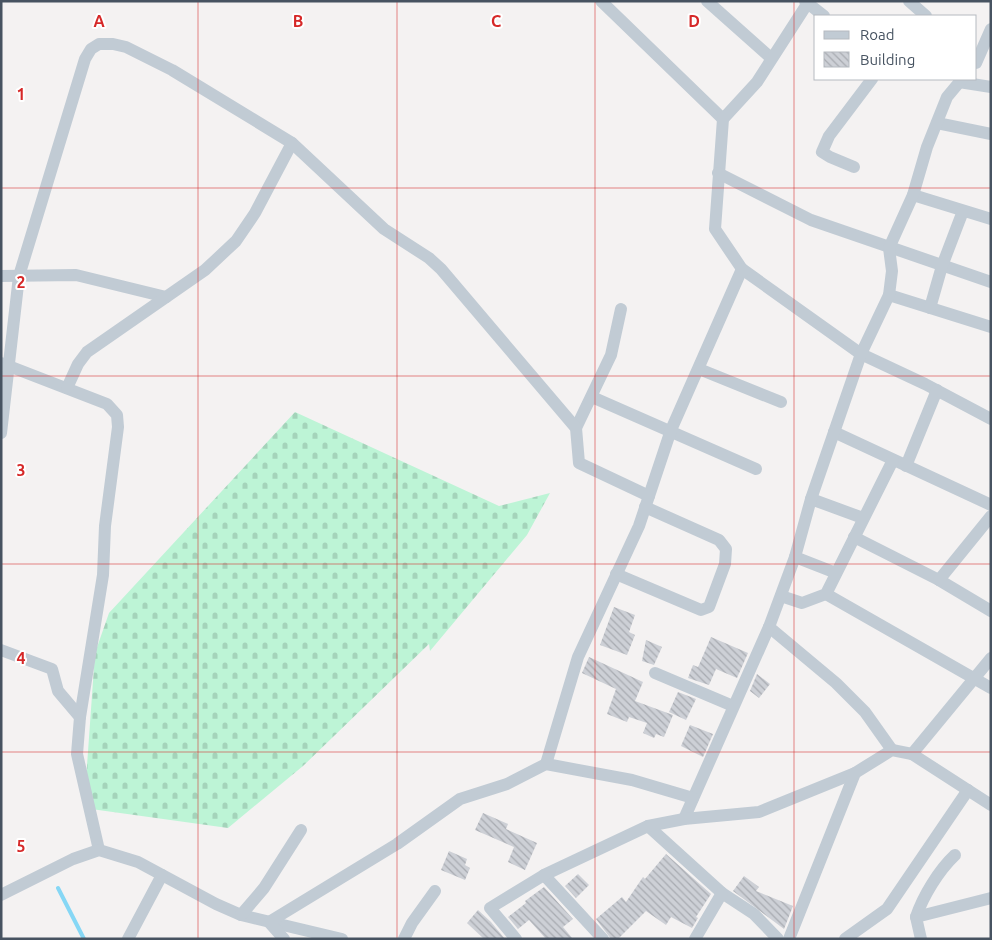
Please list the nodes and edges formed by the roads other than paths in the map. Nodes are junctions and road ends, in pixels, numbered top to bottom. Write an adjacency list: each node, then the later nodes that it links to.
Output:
1 (601, 1): 13 (street)
2 (707, 1): 8 (street)
3 (909, 1): 6 (street)
4 (807, 2): 5 (street); 8 (street)
5 (823, 15)
6 (925, 15)
7 (991, 29): 9 (street)
8 (771, 58): 13 (street)
9 (977, 60)
10 (871, 80): 17 (street)
11 (960, 80): 12 (street); 14 (street)
12 (991, 87)
13 (723, 119): 18 (street)
14 (937, 124): 15 (street); 19 (street)
15 (991, 134)
16 (292, 143): 26 (street); 29 (street); 42 (street)
17 (854, 167)
18 (718, 173): 22 (street); 24 (street)
19 (913, 195): 20 (street); 22 (street)
20 (963, 211): 21 (street); 23 (street)
21 (991, 219)
22 (889, 248): 23 (street); 28 (street)
23 (942, 266): 27 (street); 30 (street)
24 (742, 269): 33 (street); 35 (street)
25 (1, 276): 26 (street)
26 (19, 276): 29 (street); 34 (street)
27 (991, 282)
28 (889, 295): 30 (street); 33 (street)
29 (166, 297): 36 (street)
30 (930, 308): 32 (street)
31 (621, 309): 38 (street)
32 (991, 327)
33 (862, 354): 37 (street); 44 (street)
34 (4, 364): 36 (street); 41 (street)
35 (699, 369): 39 (street); 43 (street)
36 (67, 388): 69 (street)
37 (937, 390): 40 (street); 47 (street)
38 (592, 397): 42 (street); 43 (street)
39 (781, 402)
40 (991, 419)
41 (2, 426): 45 (street)
42 (576, 428): 50 (street)
43 (671, 430): 48 (street); 50 (street)
44 (834, 432): 46 (street); 49 (street)
45 (1, 433)
46 (893, 460): 47 (street); 53 (street)
47 (906, 466): 51 (street)
48 (756, 469)
49 (811, 499): 53 (street); 55 (street)
50 (647, 502): 57 (street); 57 (street)
51 (991, 506)
52 (991, 516): 58 (street)
53 (863, 518): 54 (street)
54 (854, 537): 56 (street); 58 (street)
55 (795, 557): 56 (street); 60 (street)
56 (836, 573): 59 (street)
57 (616, 574): 72 (street)
58 (939, 580): 61 (street)
59 (826, 594): 60 (street); 66 (street)
60 (781, 596): 62 (street)
61 (991, 611)
62 (769, 627): 68 (street); 70 (street)
63 (1, 650): 69 (street)
64 (991, 658): 66 (street)
65 (655, 673): 68 (street)
66 (975, 677): 67 (street); 71 (street)
67 (991, 688)
68 (733, 706): 75 (street)
69 (80, 717): 80 (street)
70 (892, 750): 71 (street); 73 (street)
71 (912, 754): 74 (street)
72 (546, 764): 75 (street); 90 (street)
73 (855, 773): 77 (street); 99 (street)
74 (968, 790): 76 (street); 100 (street)
75 (693, 798): 77 (street)
76 (991, 805)
77 (684, 819): 78 (street)
78 (648, 826): 83 (street); 85 (street)
79 (301, 830): 88 (street)
80 (99, 850): 82 (street); 86 (street)
81 (955, 856): 89 (street)
82 (162, 875): 88 (street); 91 (street)
83 (544, 875): 95 (street); 96 (street)
84 (435, 892): 94 (street)
85 (722, 893): 97 (street); 98 (street)
86 (1, 895)
87 (991, 898): 89 (street)
88 (241, 915): 90 (street)
89 (916, 917): 101 (street)
90 (269, 922): 92 (street); 93 (street)
91 (128, 939)
92 (284, 939)
93 (342, 939)
94 (404, 939)
95 (516, 939)
96 (603, 939)
97 (695, 939)
98 (778, 939)
99 (789, 939)
100 (844, 939)
101 (921, 939)

